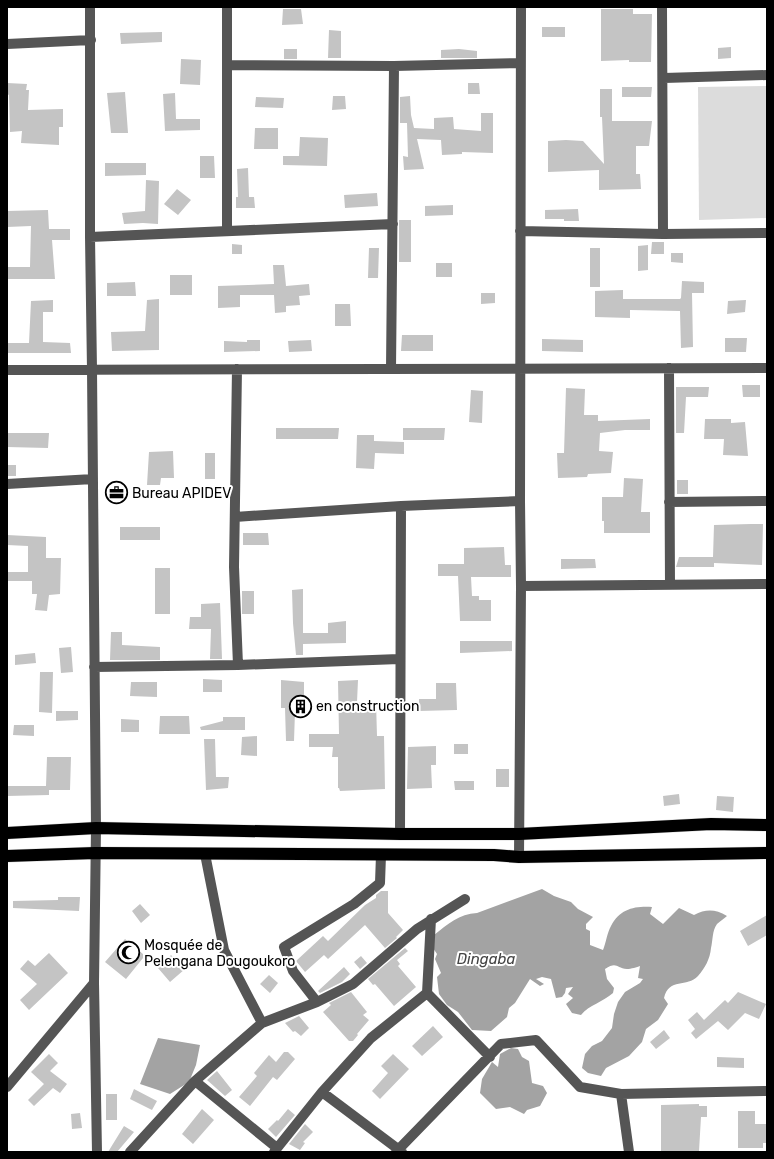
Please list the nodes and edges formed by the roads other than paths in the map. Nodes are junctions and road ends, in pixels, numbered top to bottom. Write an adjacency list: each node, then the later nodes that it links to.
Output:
1 (90, 7): 5 (street)
2 (227, 7): 8 (street)
3 (521, 7): 7 (street)
4 (662, 7): 11 (street)
5 (91, 40): 6 (street); 17 (street)
6 (7, 44)
7 (520, 63): 9 (street); 14 (street)
8 (228, 65): 9 (street); 13 (street)
9 (394, 66): 12 (street)
10 (767, 75): 11 (street)
11 (664, 78): 16 (street)
12 (394, 224): 13 (street); 22 (street)
13 (227, 231): 17 (street)
14 (520, 231): 16 (street); 23 (street)
15 (767, 233): 16 (street)
16 (663, 234)
17 (90, 237): 20 (street)
18 (669, 368): 19 (street); 23 (street); 29 (street)
19 (767, 368)
20 (92, 369): 21 (street); 24 (street); 25 (street)
21 (237, 369): 22 (street); 31 (street)
22 (391, 369): 23 (street)
23 (520, 369): 27 (street)
24 (7, 370)
25 (93, 479): 26 (street); 37 (street)
26 (7, 484)
27 (520, 501): 30 (street); 34 (street)
28 (767, 501): 29 (street)
29 (669, 502): 33 (street)
30 (401, 506): 31 (street); 35 (street)
31 (235, 517): 36 (street)
32 (767, 584): 33 (street)
33 (670, 585): 34 (street)
34 (521, 586): 42 (street)
35 (399, 659): 36 (street); 41 (street)
36 (238, 665): 37 (street)
37 (94, 666): 39 (street)
38 (767, 825): 42 (highway)
39 (96, 828): 40 (highway); 41 (highway); 43 (street)
40 (7, 834)
41 (400, 834): 42 (highway)
42 (519, 834): 48 (street)
43 (95, 853): 45 (highway); 47 (highway); 51 (street)
44 (767, 853): 48 (highway)
45 (205, 854): 46 (highway); 54 (street)
46 (381, 855): 48 (highway); 53 (street)
47 (7, 856)
48 (519, 857)
49 (464, 899): 50 (street)
50 (431, 919): 52 (street); 53 (street)
51 (94, 983): 57 (street); 63 (street)
52 (427, 993): 55 (street); 59 (street)
53 (317, 1002): 54 (street)
54 (262, 1023): 56 (street)
55 (490, 1057): 60 (street); 62 (street)
56 (195, 1081): 61 (street); 64 (street)
57 (8, 1083)
58 (767, 1091): 60 (street)
59 (322, 1092): 61 (street); 62 (street)
60 (621, 1094): 65 (street)
61 (275, 1150)
62 (399, 1151)
63 (97, 1152)
64 (130, 1152)
65 (629, 1152)

